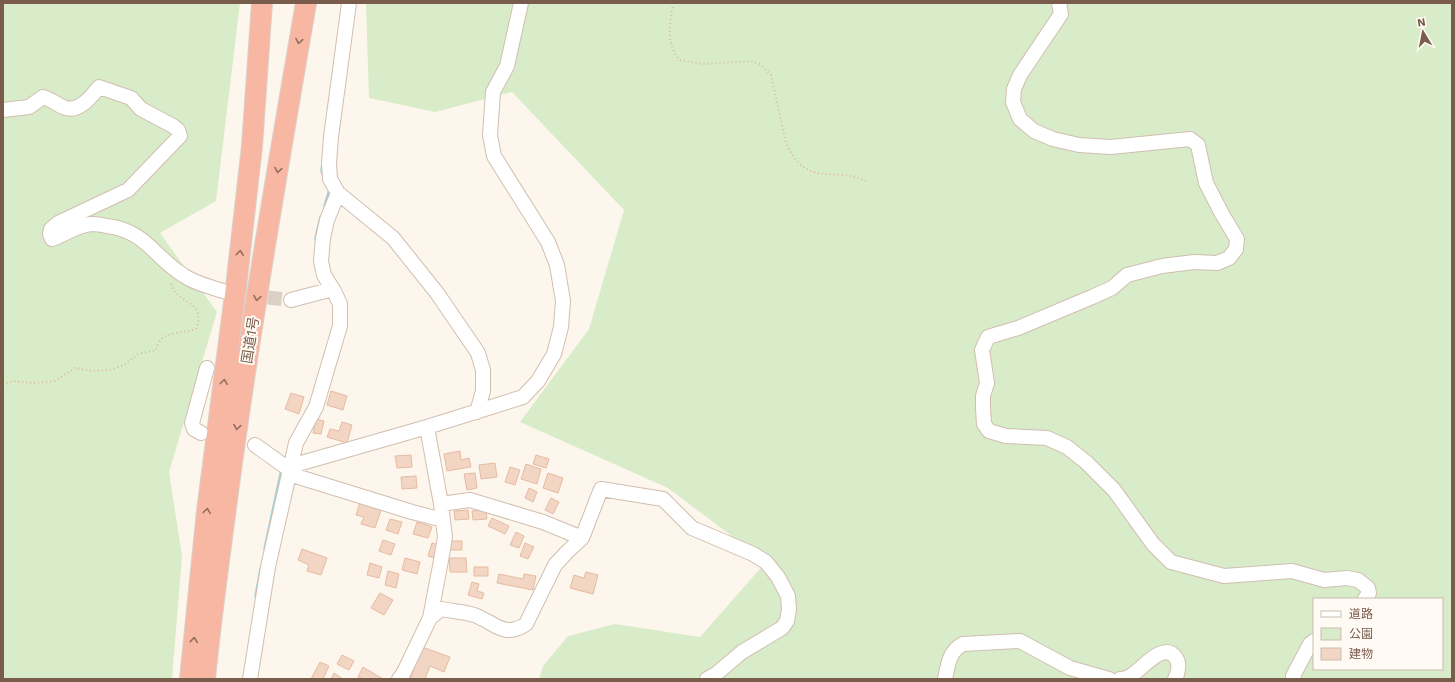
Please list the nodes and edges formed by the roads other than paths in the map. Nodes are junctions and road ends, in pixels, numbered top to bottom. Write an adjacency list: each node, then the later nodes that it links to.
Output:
1 (262, 3): 23 (highway, 国道1号, one-way to 1)
2 (306, 3): 24 (highway, 国道1号, one-way to 24)
3 (349, 3): 7 (street)
4 (521, 3): 12 (street)
5 (1059, 3): 20 (street)
6 (3, 110): 9 (street)
7 (338, 193): 8 (street); 12 (street)
8 (333, 289): 10 (street); 16 (street)
9 (226, 292)
10 (291, 300)
11 (207, 368): 14 (street)
12 (477, 412): 13 (street)
13 (427, 427): 16 (street); 17 (street)
14 (202, 433)
15 (255, 445): 16 (street)
16 (290, 470): 18 (street); 25 (street)
17 (441, 504): 18 (street); 19 (street)
18 (443, 520): 21 (street)
19 (582, 538): 21 (street); 27 (street)
20 (1366, 598)
21 (430, 618): 26 (street)
22 (1313, 642): 32 (street)
23 (190, 679)
24 (205, 679)
25 (251, 679)
26 (399, 679)
27 (707, 679)
28 (945, 679): 29 (street)
29 (1109, 679)
30 (1120, 679): 31 (street)
31 (1175, 679)
32 (1294, 679)

